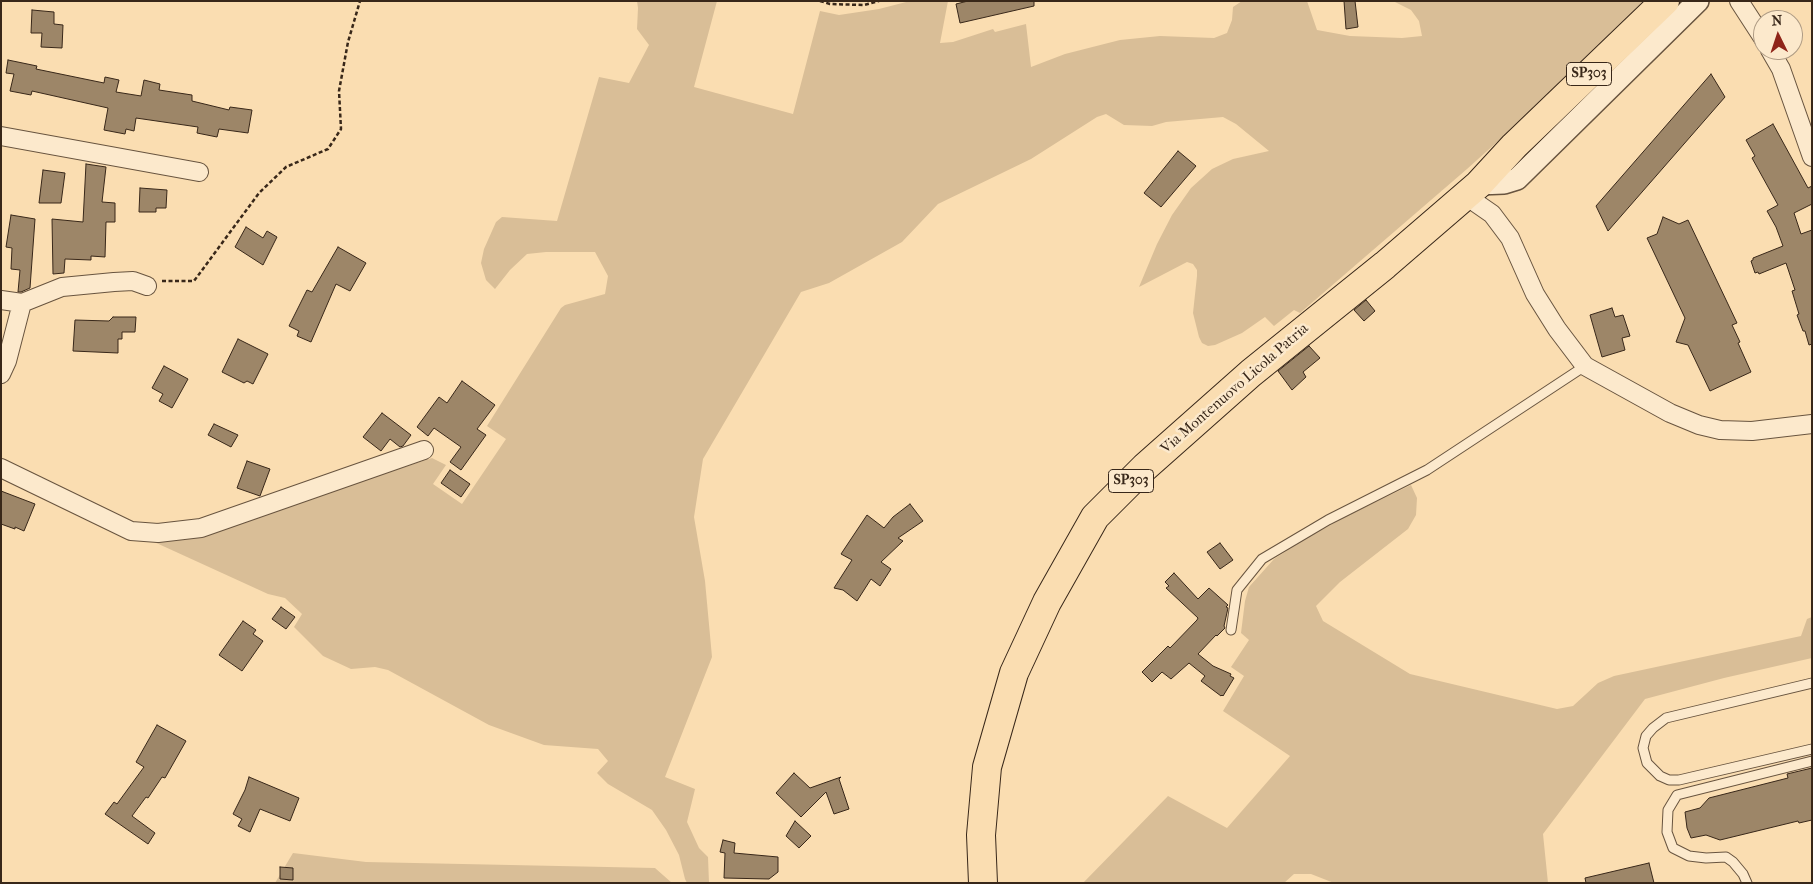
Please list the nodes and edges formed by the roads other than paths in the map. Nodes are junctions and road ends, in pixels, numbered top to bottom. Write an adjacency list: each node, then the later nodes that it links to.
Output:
1 (1665, 1): 7 (main road, Via Montenuovo Licola Patria / SP303)
2 (1698, 1): 7 (street)
3 (1740, 1): 4 (street)
4 (1753, 22)
5 (1776, 60): 8 (street)
6 (1, 136): 9 (street)
7 (1524, 155): 10 (main road, Via Montenuovo Licola Patria / SP303)
8 (1812, 157)
9 (199, 172)
10 (1473, 190): 14 (street); 23 (main road, Via Montenuovo Licola Patria / SP303)
11 (147, 286): 13 (street)
12 (1, 300): 13 (street)
13 (22, 303): 15 (street)
14 (1585, 366): 16 (street); 19 (lane)
15 (1, 374)
16 (1812, 424)
17 (424, 450): 18 (street)
18 (1, 468)
19 (1231, 630)
20 (1812, 684): 21 (lane)
21 (1812, 749)
22 (1812, 761): 24 (lane)
23 (983, 883)
24 (1746, 883)

